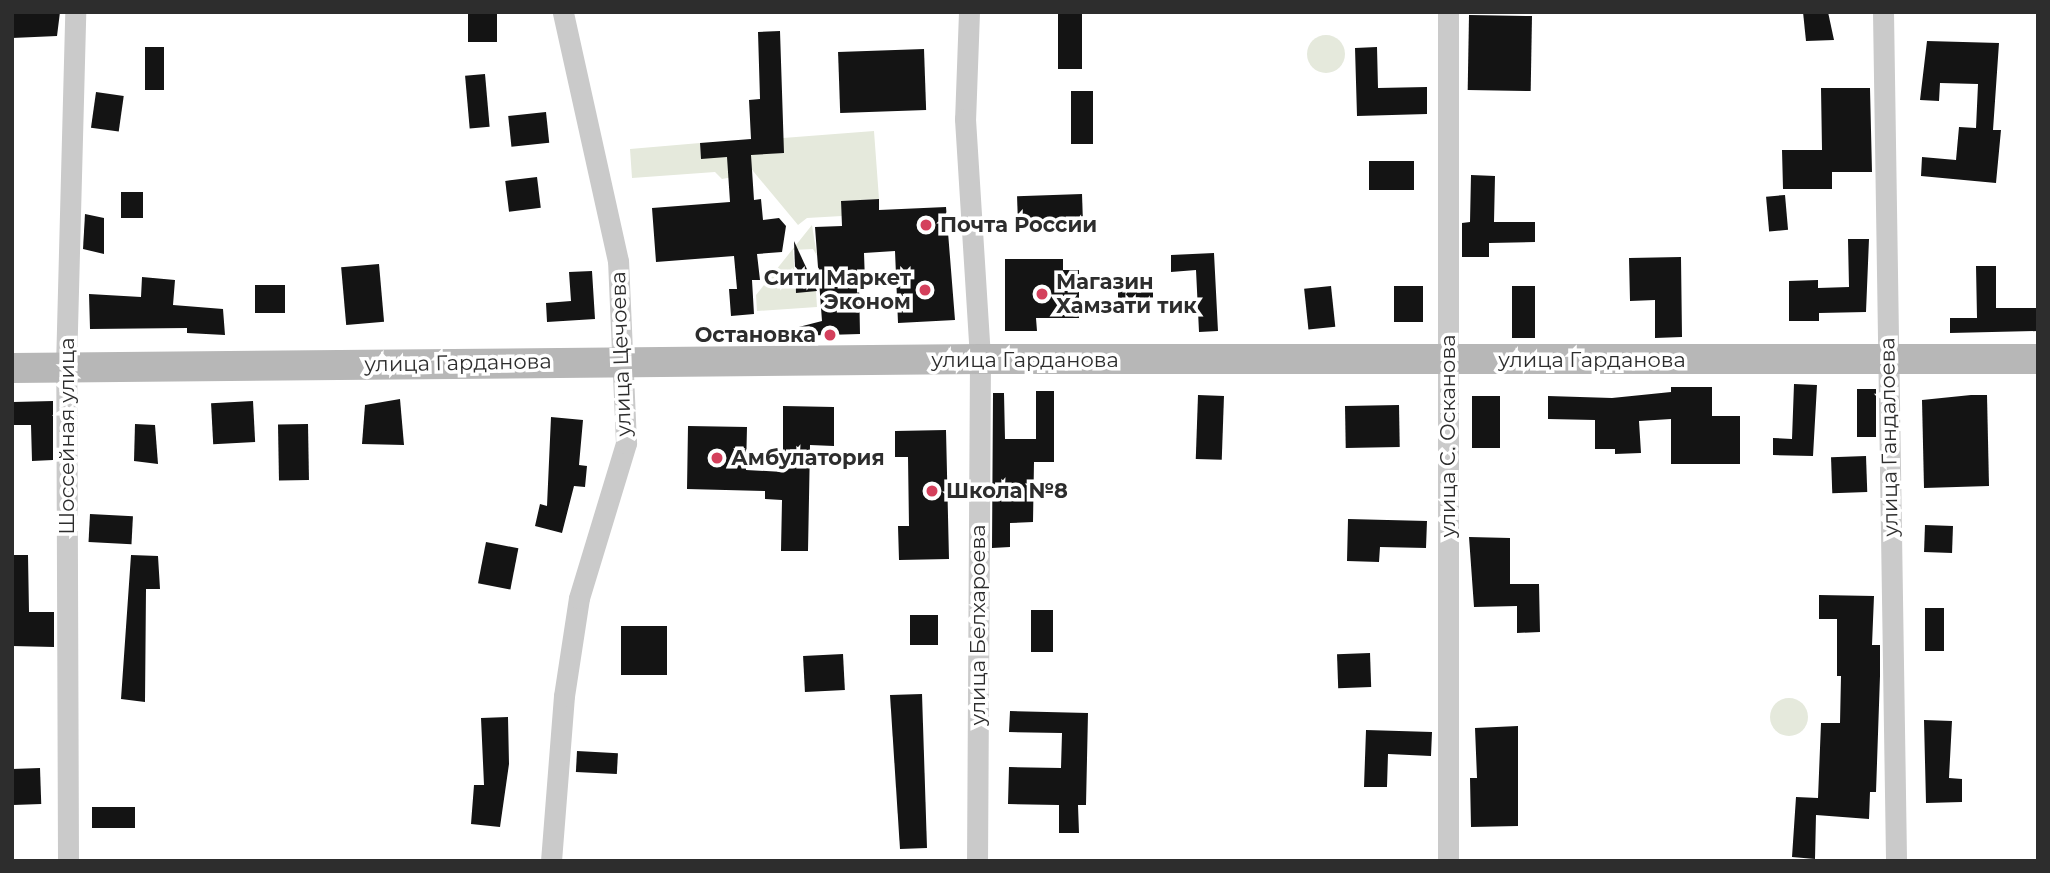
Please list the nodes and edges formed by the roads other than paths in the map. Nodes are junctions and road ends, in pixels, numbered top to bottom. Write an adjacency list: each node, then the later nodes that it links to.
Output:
1 (75, 12): 11 (street, Шоссейная улица)
2 (563, 12): 10 (street, улица Цечоева)
3 (969, 12): 6 (street, улица Белхароева)
4 (1448, 12): 7 (street, улица С. Осканова)
5 (1883, 12): 8 (street, улица Гандалоева)
6 (980, 359): 7 (street, улица Гарданова); 10 (street, улица Гарданова); 15 (street, улица Белхароева)
7 (1448, 359): 8 (street, улица Гарданова); 16 (street, улица С. Осканова)
8 (1888, 359): 9 (street, улица Гарданова); 17 (street, улица Гандалоева)
9 (2038, 359)
10 (625, 362): 11 (street, улица Гарданова); 14 (street, улица Цечоева)
11 (66, 367): 12 (street, улица Гарданова); 13 (street, Шоссейная улица)
12 (12, 368)
13 (68, 861)
14 (551, 861)
15 (977, 861)
16 (1448, 861)
17 (1896, 861)

